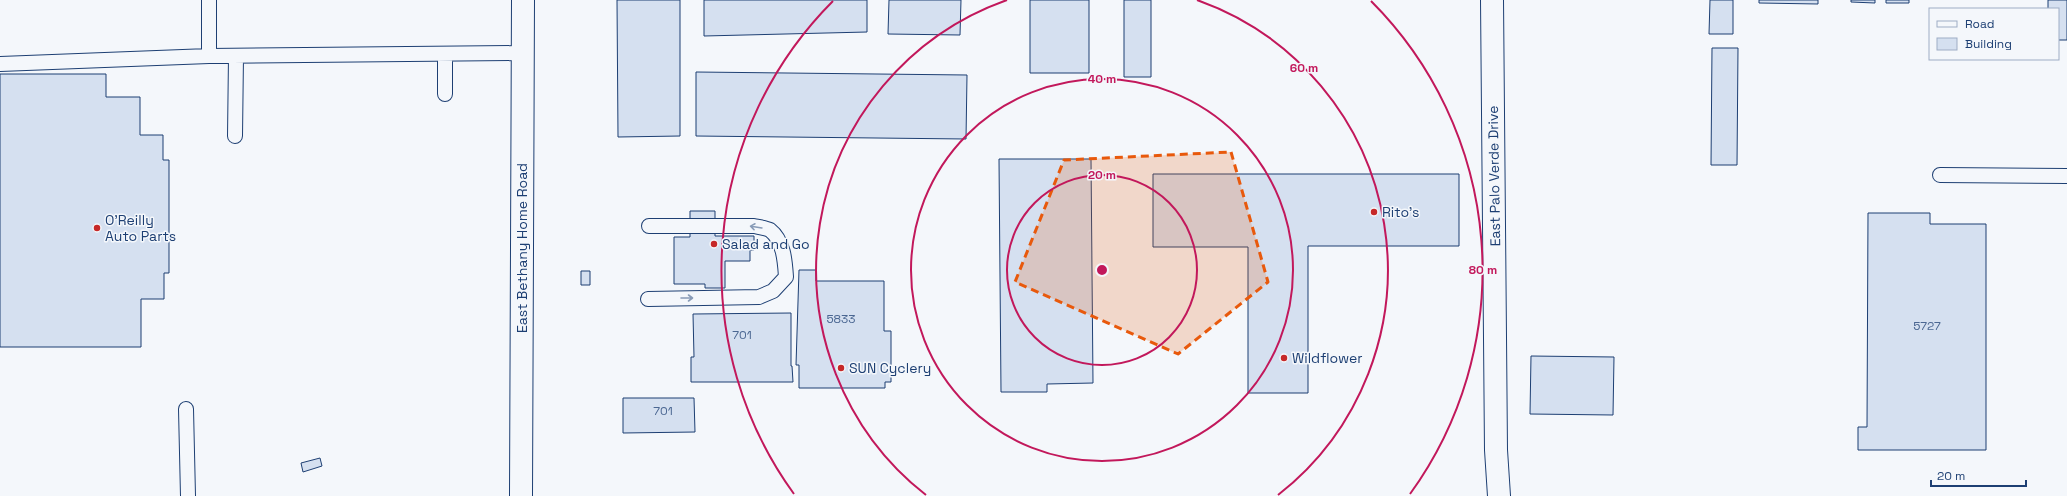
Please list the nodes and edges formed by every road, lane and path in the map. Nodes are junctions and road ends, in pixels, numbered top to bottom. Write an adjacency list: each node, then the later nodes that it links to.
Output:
1 (209, 0): 6 (lane)
2 (524, 0): 4 (main road, East Bethany Home Road)
3 (1492, 0): 18 (main road, East Palo Verde Drive)
4 (523, 53): 5 (lane); 17 (main road, East Bethany Home Road)
5 (445, 54): 7 (lane); 9 (lane)
6 (209, 56): 7 (lane); 8 (lane)
7 (236, 56): 10 (lane)
8 (0, 64)
9 (445, 94)
10 (235, 136)
11 (1940, 175): 12 (lane)
12 (2067, 176)
13 (649, 226): 14 (lane, one-way to 13)
14 (648, 299)
15 (186, 409): 16 (lane)
16 (188, 496)
17 (521, 496)
18 (1499, 496)

